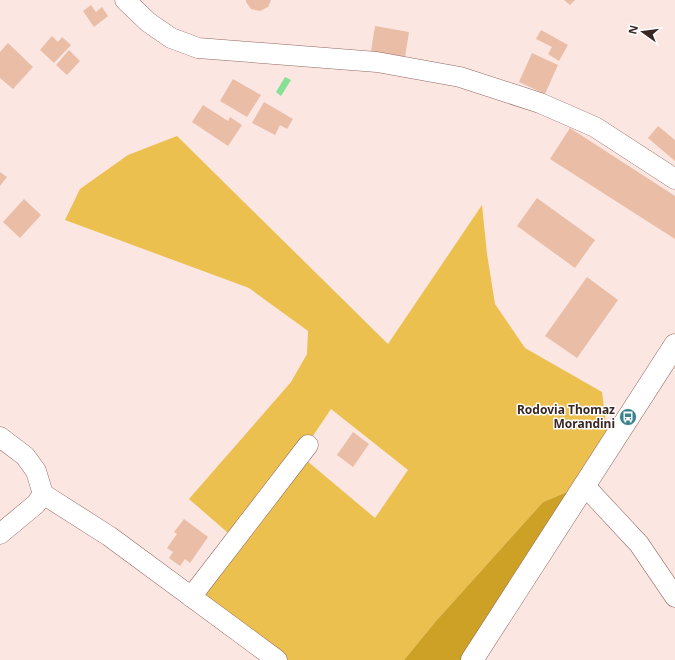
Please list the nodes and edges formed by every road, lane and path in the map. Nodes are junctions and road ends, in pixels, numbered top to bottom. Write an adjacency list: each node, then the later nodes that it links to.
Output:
1 (124, 0): 2 (street)
2 (675, 178)
3 (675, 345): 6 (main road)
4 (0, 437): 7 (street)
5 (308, 445): 9 (street)
6 (584, 485): 10 (street); 12 (main road)
7 (43, 494): 8 (street); 9 (street)
8 (0, 534)
9 (191, 597): 11 (street)
10 (675, 597)
11 (276, 660)
12 (473, 660)

